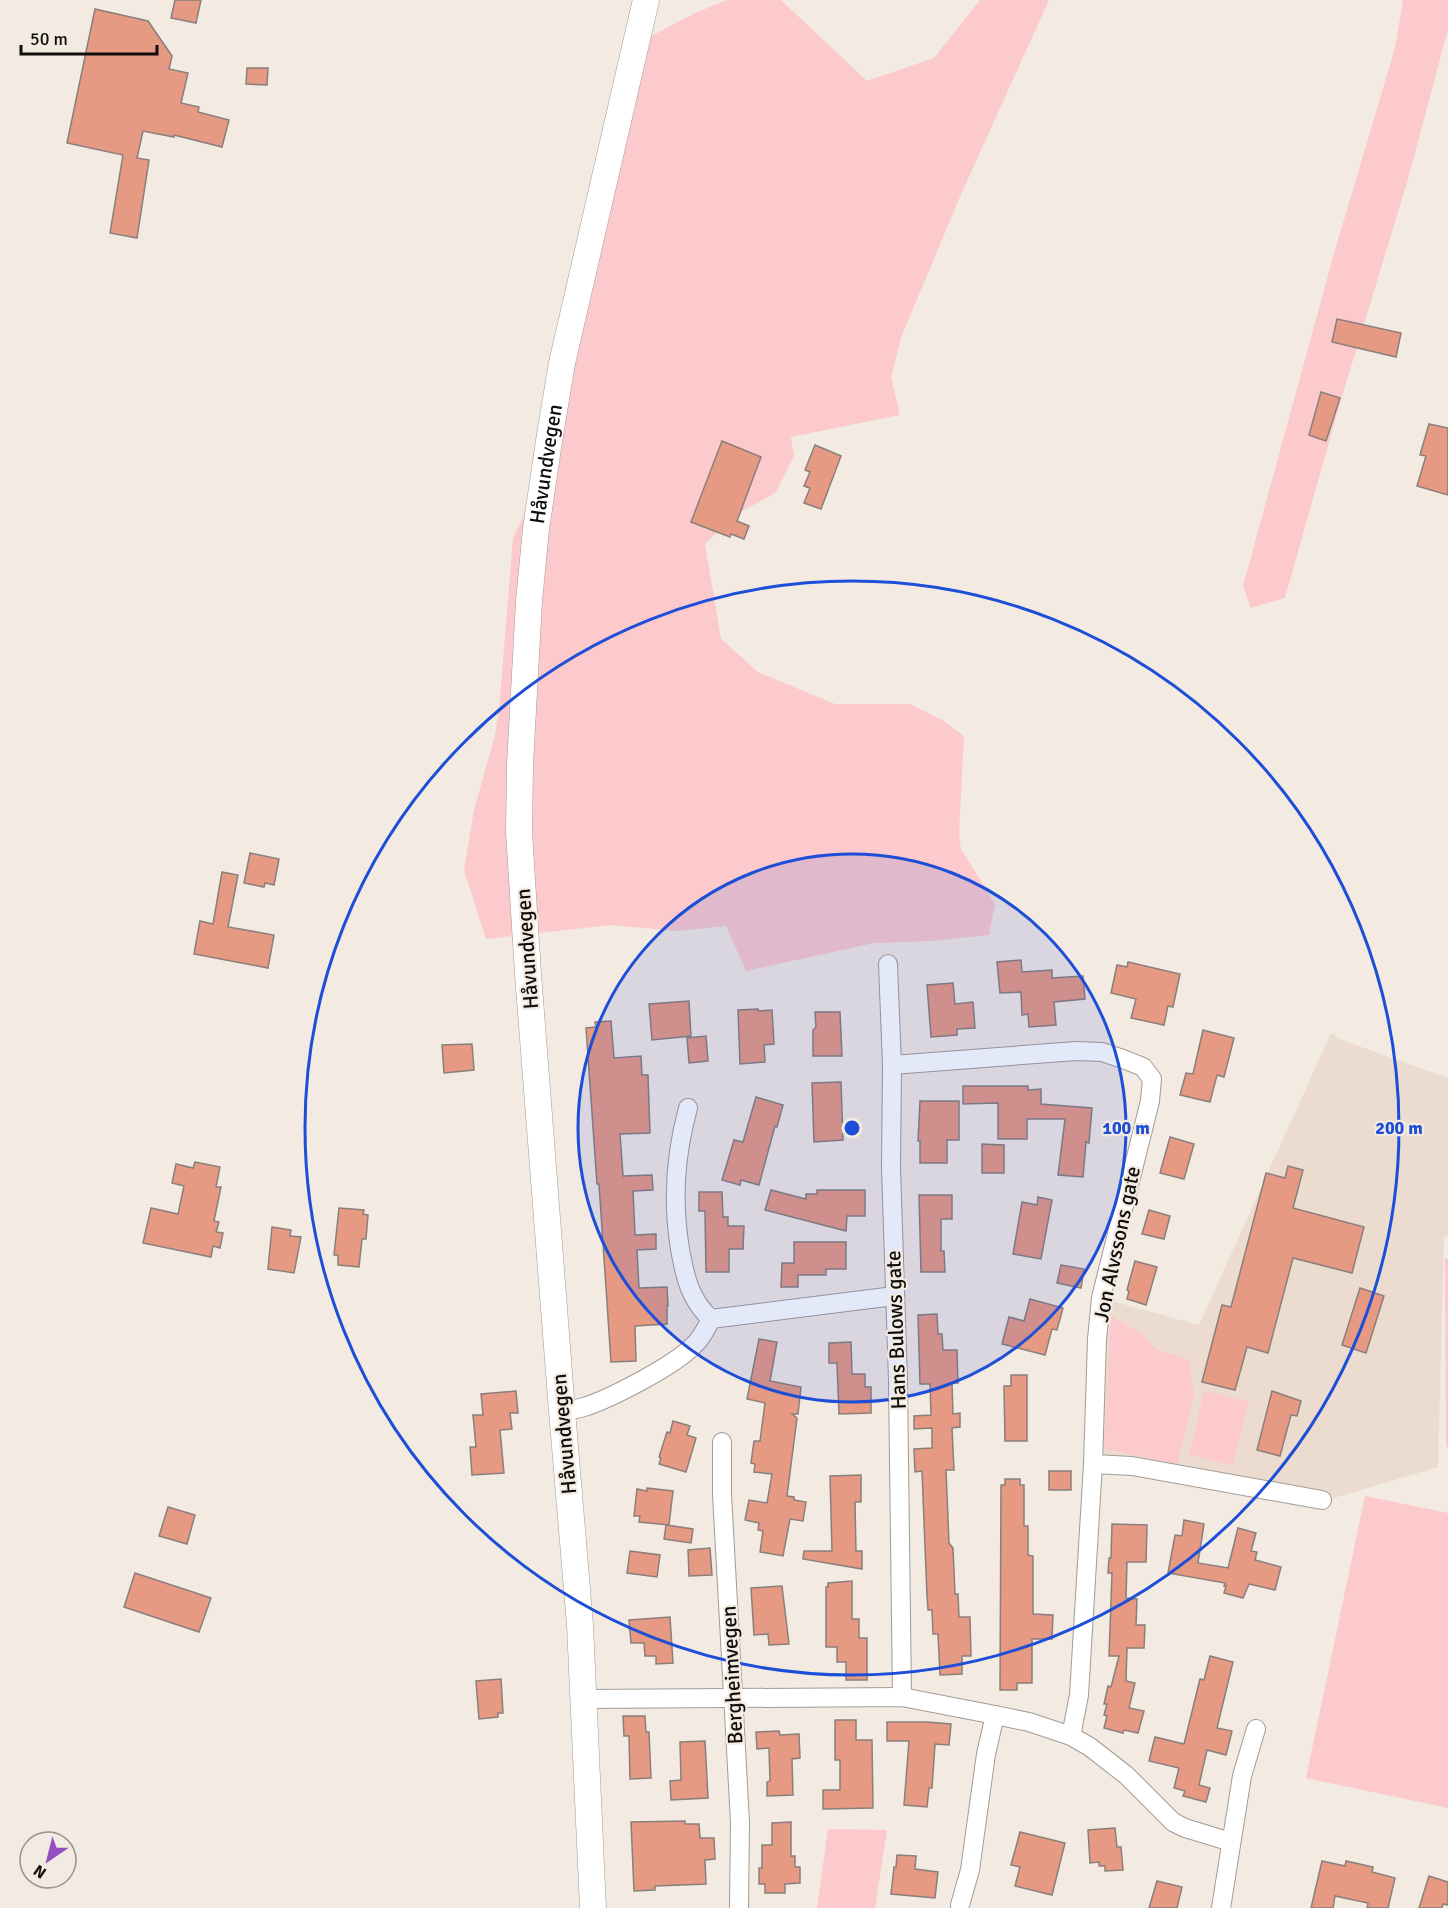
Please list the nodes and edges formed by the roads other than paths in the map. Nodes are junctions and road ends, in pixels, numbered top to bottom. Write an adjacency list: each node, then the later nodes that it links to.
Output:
1 (646, 0): 7 (main road, Håvundvegen)
2 (888, 964): 3 (street, Hans Bulows gate)
3 (892, 1065): 5 (street, Hans Bulows gate); 9 (street, Jon Alvssons gate)
4 (688, 1108): 6 (street)
5 (894, 1296): 6 (street); 12 (street, Hans Bulows gate)
6 (711, 1319): 7 (street)
7 (562, 1411): 13 (main road, Håvundvegen)
8 (722, 1442): 11 (street, Bergheimvegen)
9 (1093, 1464): 10 (street); 16 (street, Jon Alvssons gate)
10 (1322, 1500)
11 (733, 1697): 12 (street); 13 (street); 20 (street, Bergheimvegen)
12 (902, 1697): 14 (street)
13 (583, 1699): 19 (main road, Håvundvegen)
14 (995, 1715): 16 (street); 18 (street)
15 (1256, 1729): 17 (street)
16 (1071, 1736): 17 (street)
17 (1231, 1842): 21 (street)
18 (960, 1905)
19 (593, 1908)
20 (739, 1908)
21 (1221, 1908)

